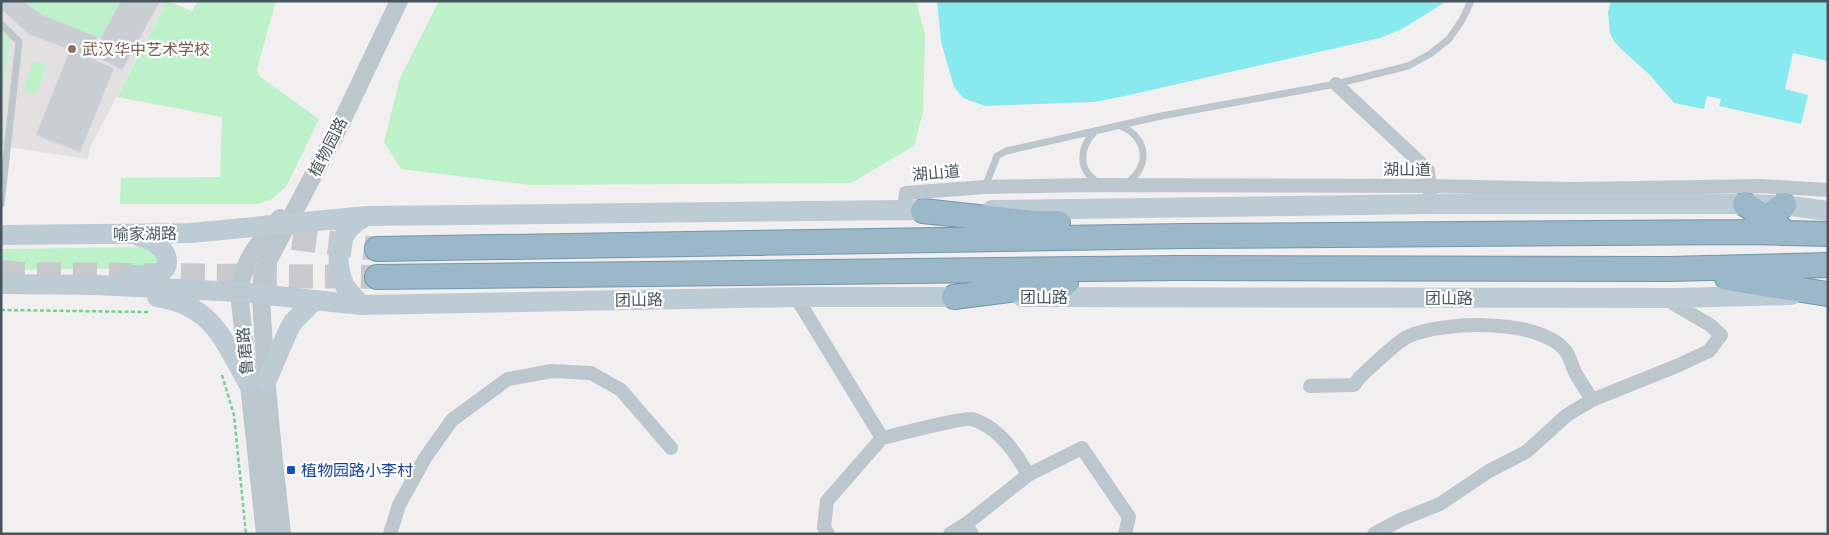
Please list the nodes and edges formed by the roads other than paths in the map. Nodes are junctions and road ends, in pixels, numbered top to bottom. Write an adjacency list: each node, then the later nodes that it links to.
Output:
1 (399, 1): 18 (street, 植物园路)
2 (1471, 1): 4 (lane)
3 (1, 24): 12 (lane)
4 (1336, 84): 5 (lane); 11 (street)
5 (1120, 126): 6 (lane); 7 (lane)
6 (1095, 131): 8 (lane); 9 (lane)
7 (1124, 185): 8 (street, 湖山道); 11 (street, 湖山道)
8 (1105, 186): 9 (street, 湖山道)
9 (985, 187): 14 (street, 湖山道)
10 (1828, 190): 11 (street, 湖山道)
11 (1430, 195): 13 (main road); 14 (main road)
12 (1, 204)
13 (1744, 204): 17 (highway)
14 (914, 210): 16 (main road); 22 (highway)
15 (1828, 211): 17 (main road)
16 (367, 216): 18 (main road); 37 (main road)
17 (1765, 219): 20 (highway); 22 (highway)
18 (281, 224): 19 (main road, 喻家湖路); 30 (street, 鲁磨路); 31 (street, 植物园路)
19 (129, 234): 21 (main road, 喻家湖路); 29 (main road)
20 (1828, 234)
21 (1, 235)
22 (1185, 236): 23 (highway)
23 (377, 250)
24 (1828, 265): 26 (highway, 团山路)
25 (1178, 268): 26 (highway, 团山路); 27 (highway, 团山路); 34 (highway)
26 (1669, 269): 32 (highway)
27 (377, 277)
28 (1, 284): 29 (main road)
29 (96, 285): 30 (main road); 38 (main road)
30 (239, 292): 31 (main road); 38 (street, 鲁磨路)
31 (261, 294): 36 (main road, 团山路); 38 (street, 鲁磨路)
32 (1827, 294): 35 (main road, 团山路)
33 (796, 297): 34 (main road, 团山路); 37 (main road, 团山路); 41 (street)
34 (954, 297): 35 (main road, 团山路)
35 (1676, 298): 40 (street)
36 (315, 300): 37 (main road, 团山路); 38 (main road)
37 (361, 305)
38 (257, 382): 45 (street, 鲁磨路); 46 (street, 鲁磨路)
39 (1310, 386): 40 (street)
40 (1592, 400): 51 (street)
41 (882, 438): 43 (street); 48 (street)
42 (671, 448): 47 (street)
43 (1028, 475): 44 (street); 50 (street)
44 (969, 529): 49 (street)
45 (265, 534)
46 (282, 534)
47 (390, 534)
48 (828, 534)
49 (950, 534)
50 (1125, 534)
51 (1374, 534)

